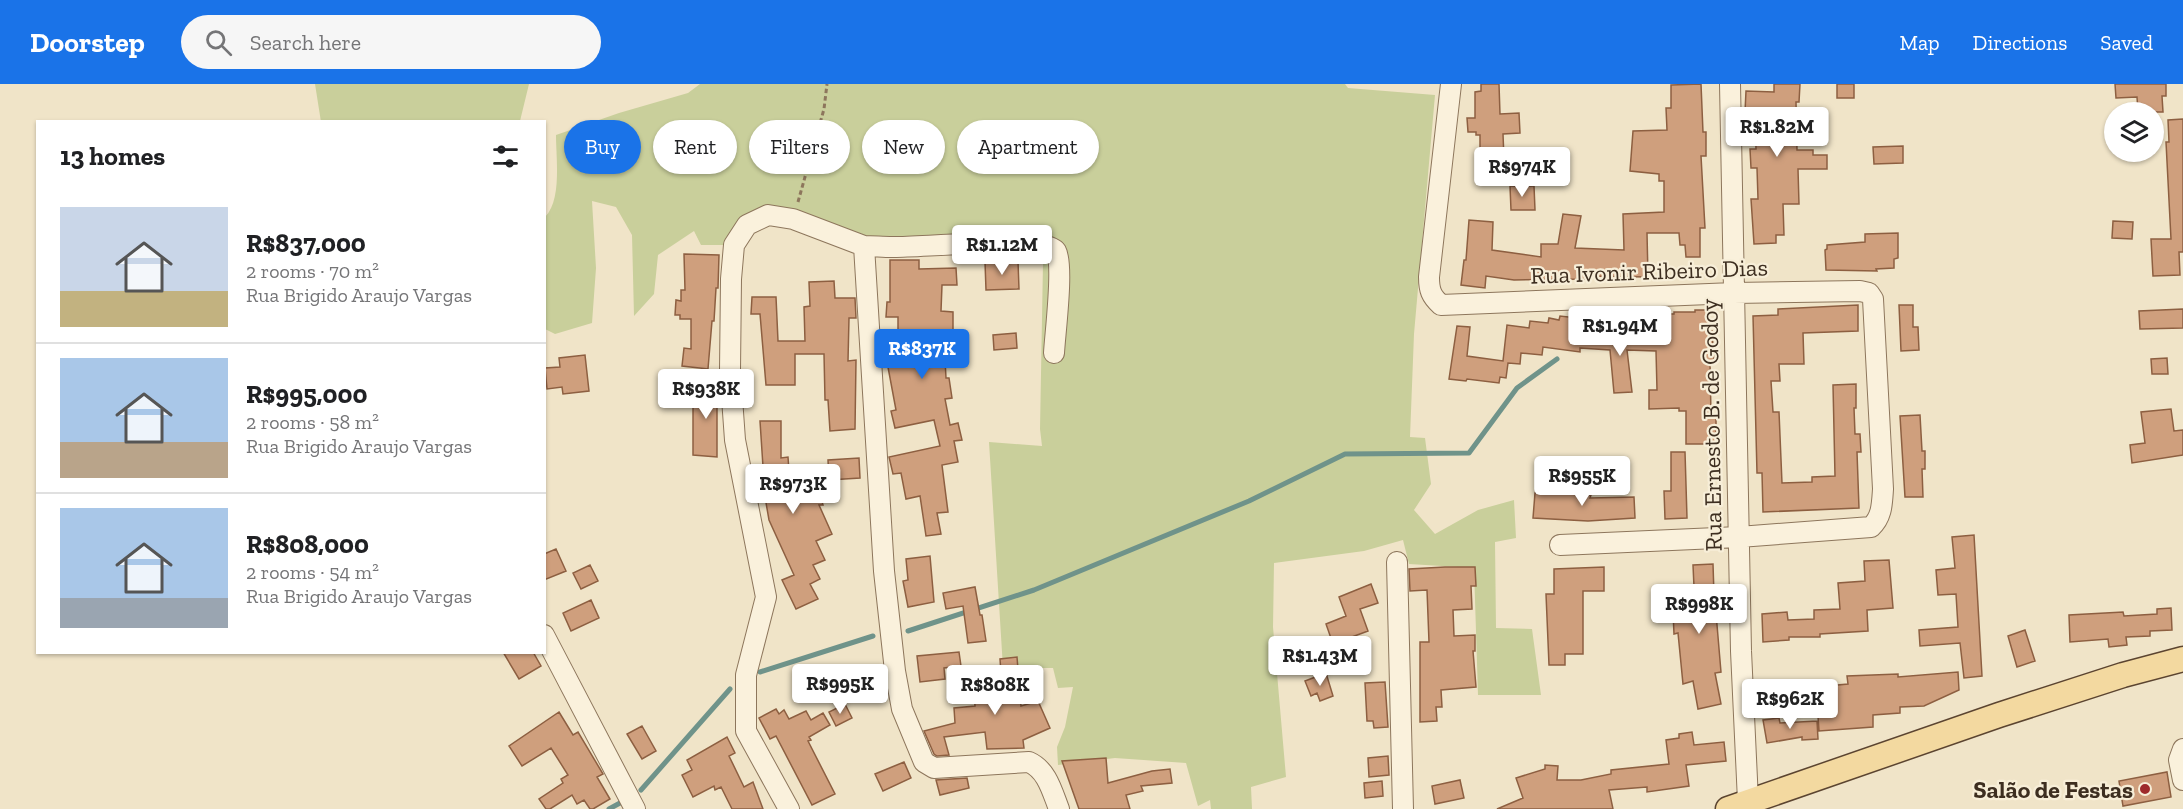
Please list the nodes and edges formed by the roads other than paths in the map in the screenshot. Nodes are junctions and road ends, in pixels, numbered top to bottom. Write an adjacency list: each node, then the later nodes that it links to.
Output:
1 (1451, 84): 4 (street, Rua Ivonir Ribeiro Dias)
2 (1730, 84): 4 (street, Rua Ernesto B. de Godoy)
3 (864, 246): 5 (street); 15 (street); 16 (street)
4 (1734, 293): 6 (street, Rua Ernesto B. de Godoy); 6 (street, Rua Ivonir Ribeiro Dias)
5 (1054, 352)
6 (1739, 537): 7 (street); 13 (street, Rua Ernesto B. de Godoy)
7 (1560, 545)
8 (1397, 562): 17 (street)
9 (546, 639): 14 (street)
10 (2183, 659): 13 (main road)
11 (2183, 749): 12 (street)
12 (2183, 780)
13 (1738, 805)
14 (635, 809)
15 (789, 809)
16 (1059, 809)
17 (1403, 809)

